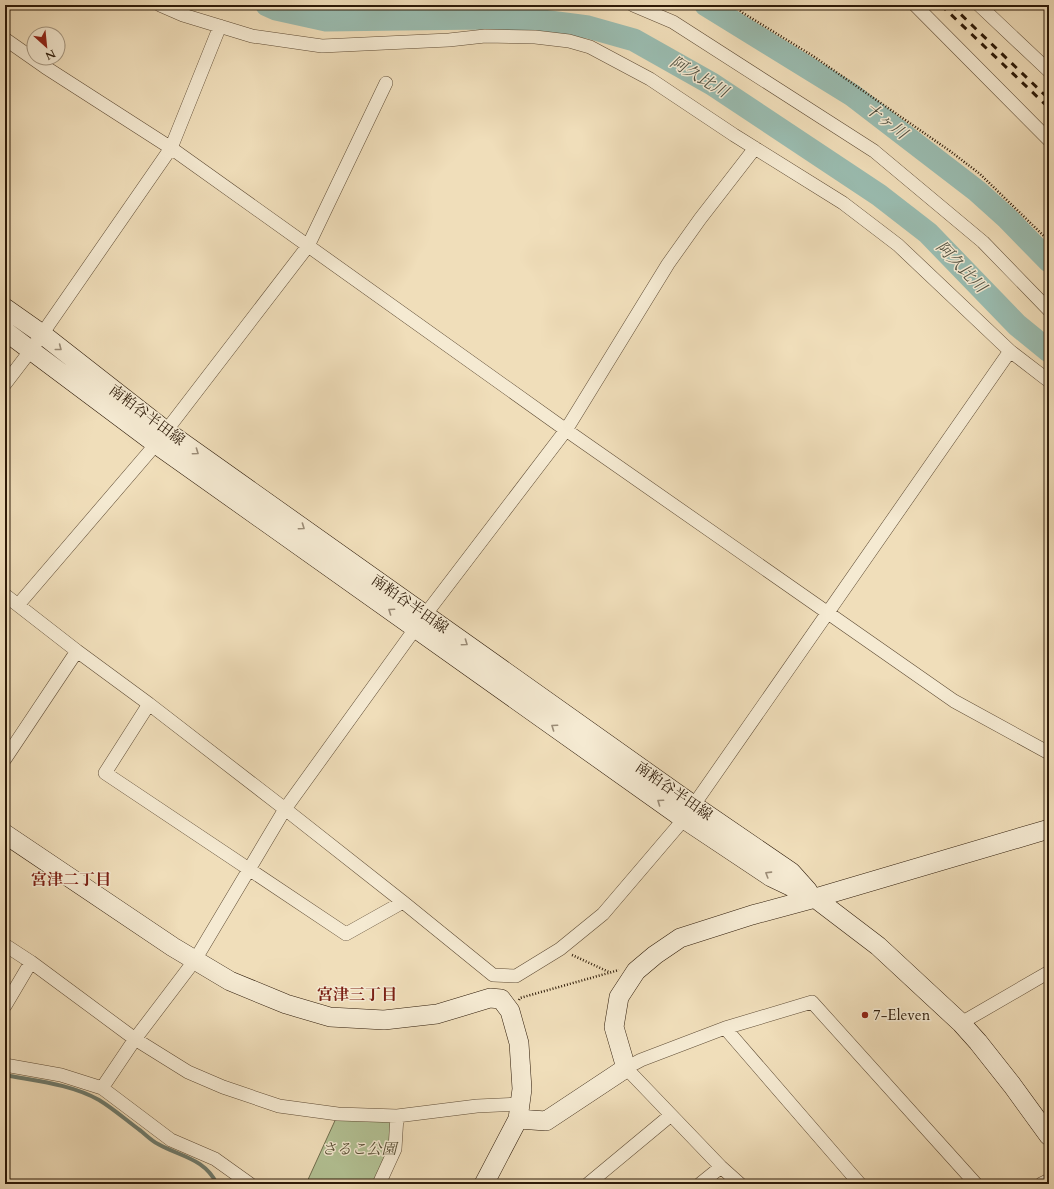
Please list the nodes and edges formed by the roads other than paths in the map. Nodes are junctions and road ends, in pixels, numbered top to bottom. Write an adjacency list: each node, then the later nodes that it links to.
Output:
1 (160, 5): 5 (street)
2 (633, 5): 14 (street)
3 (915, 5): 9 (street)
4 (979, 5): 7 (street)
5 (220, 26): 10 (street); 11 (street)
6 (5, 38): 10 (street)
7 (1049, 71)
8 (386, 83): 12 (street)
9 (1049, 140)
10 (171, 148): 12 (street); 16 (street)
11 (755, 148): 18 (street); 21 (street)
12 (308, 246): 21 (street); 22 (street)
13 (5, 308): 16 (street, 南粕谷半田線)
14 (1049, 310)
15 (5, 331): 17 (street, 南粕谷半田線)
16 (42, 334): 17 (street); 22 (street, 南粕谷半田線, one-way to 22)
17 (31, 350): 20 (street); 22 (street, 南粕谷半田線)
18 (1010, 351): 19 (street); 25 (street)
19 (1049, 381)
20 (5, 384)
21 (566, 430): 25 (street); 26 (street)
22 (160, 437): 24 (street); 26 (street, 南粕谷半田線)
23 (5, 595): 24 (street)
24 (18, 605): 27 (street)
25 (826, 613): 30 (street); 33 (street)
26 (420, 621): 32 (street); 33 (street, 南粕谷半田線)
27 (77, 651): 28 (street); 29 (street)
28 (149, 704): 32 (street); 36 (street)
29 (9, 743): 31 (street)
30 (1049, 753)
31 (5, 759)
32 (285, 809): 36 (street); 38 (street)
33 (688, 812): 37 (street, 南粕谷半田線); 38 (street)
34 (1049, 829): 37 (street)
35 (5, 834): 40 (street)
36 (250, 869): 38 (street); 40 (street)
37 (815, 898): 44 (street, 南粕谷半田線); 48 (street)
38 (403, 902)
39 (5, 945): 41 (street)
40 (195, 960): 46 (street); 50 (street)
41 (31, 962): 43 (street); 46 (street)
42 (1049, 972): 44 (street)
43 (5, 1006)
44 (961, 1023): 53 (street, 南粕谷半田線)
45 (725, 1028): 48 (street); 62 (street); 63 (street)
46 (135, 1039): 49 (street); 52 (street)
47 (5, 1065): 49 (street)
48 (626, 1068): 50 (street); 51 (street)
49 (102, 1088): 56 (street)
50 (519, 1111): 52 (street); 58 (street)
51 (671, 1115): 54 (street); 59 (street)
52 (397, 1116): 57 (street)
53 (1049, 1136)
54 (720, 1166): 60 (street); 61 (street)
55 (1049, 1180): 64 (street)
56 (244, 1182)
57 (379, 1184)
58 (484, 1184)
59 (588, 1184)
60 (700, 1184)
61 (740, 1184)
62 (860, 1184)
63 (976, 1184)
64 (1041, 1184)

